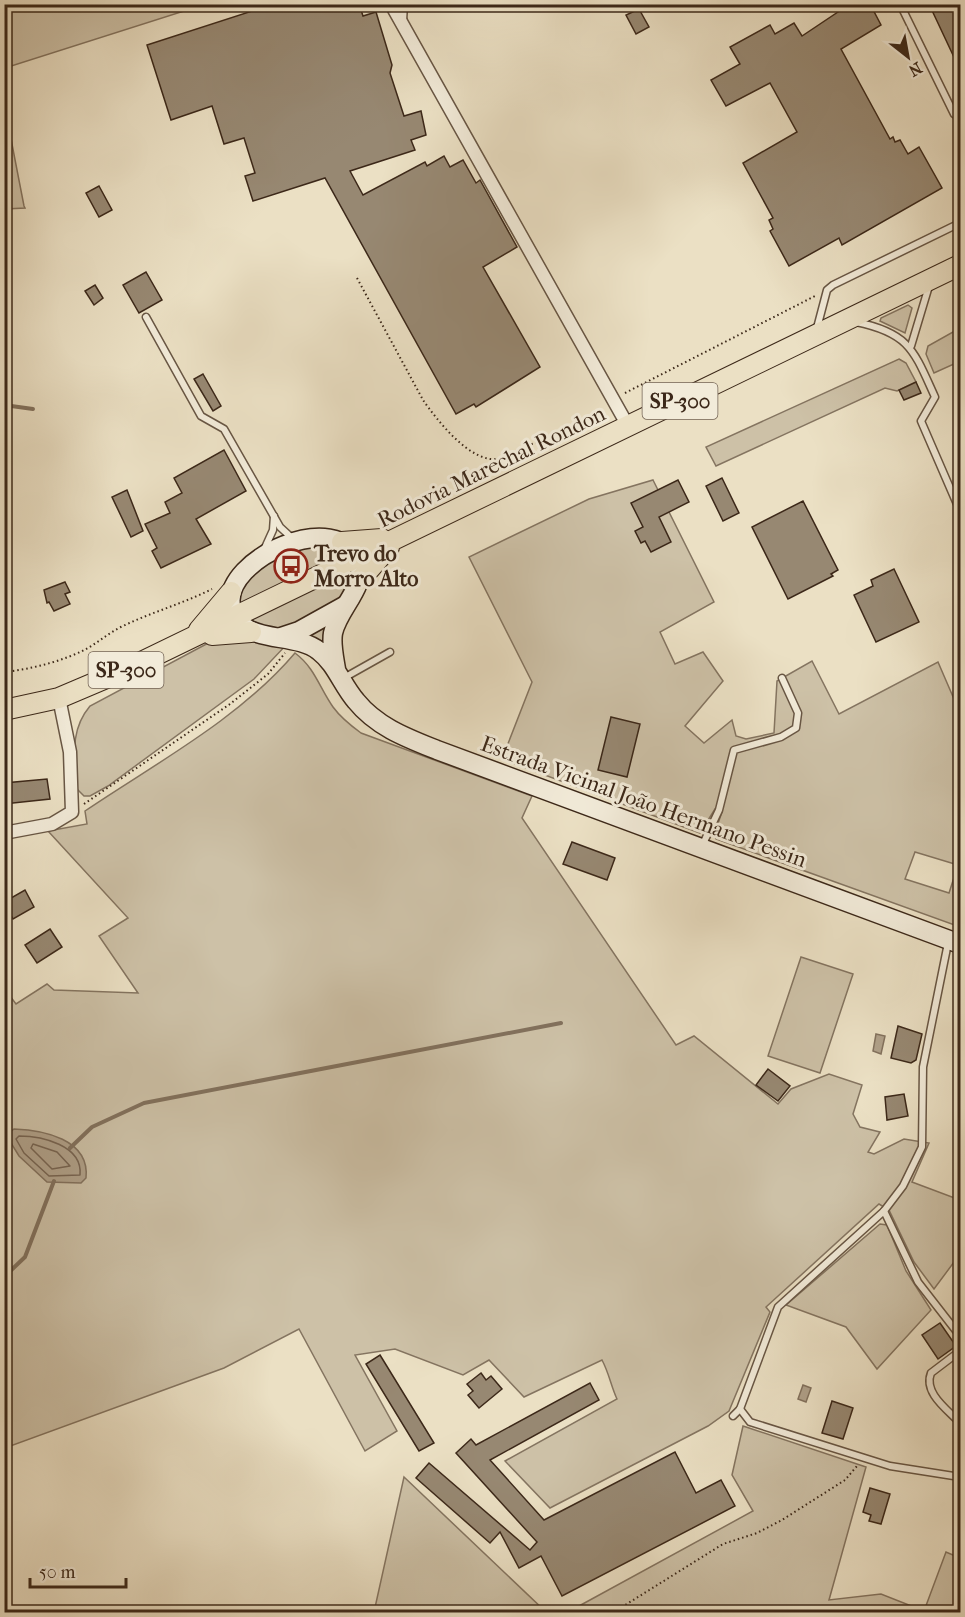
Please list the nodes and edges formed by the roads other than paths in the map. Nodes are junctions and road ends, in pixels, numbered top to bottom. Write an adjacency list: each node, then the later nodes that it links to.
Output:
1 (391, 4): 4 (street)
2 (404, 4): 4 (lane)
3 (900, 4): 5 (lane)
4 (402, 24): 13 (street)
5 (960, 118)
6 (960, 223): 11 (lane)
7 (960, 265): 8 (main road, Rodovia Marechal Rondon / SP-300)
8 (932, 279): 10 (main road, Rodovia Marechal Rondon / SP-300); 12 (lane)
9 (146, 317): 15 (lane)
10 (847, 320): 11 (main road, Rodovia Marechal Rondon / SP-300); 12 (lane)
11 (816, 335): 13 (main road, Rodovia Marechal Rondon / SP-300)
12 (911, 346): 14 (lane)
13 (628, 426): 16 (main road, Rodovia Marechal Rondon / SP-300)
14 (960, 511)
15 (274, 516): 17 (lane); 20 (lane)
16 (400, 536): 18 (main road); 19 (main road, Rodovia Marechal Rondon / SP-300); 21 (main road)
17 (296, 542): 18 (main road); 20 (main road)
18 (342, 542): 19 (main road)
19 (357, 557): 21 (main road); 24 (main road, Rodovia Marechal Rondon / SP-300)
20 (259, 559): 22 (main road)
21 (360, 580): 23 (main road, Estrada Vicinal João Hermano Pessin)
22 (222, 591): 24 (main road); 26 (main road)
23 (345, 605): 27 (main road); 29 (main road, Estrada Vicinal João Hermano Pessin)
24 (236, 617): 25 (main road); 26 (main road, Rodovia Marechal Rondon / SP-300)
25 (250, 632): 26 (main road); 27 (main road)
26 (191, 638): 31 (main road, Rodovia Marechal Rondon / SP-300)
27 (287, 639): 29 (main road, Estrada Vicinal João Hermano Pessin)
28 (390, 652): 29 (lane)
29 (339, 674): 34 (main road, Estrada Vicinal João Hermano Pessin)
30 (782, 678): 34 (lane)
31 (59, 698): 32 (main road, Rodovia Marechal Rondon / SP-300); 33 (street)
32 (4, 710)
33 (4, 833)
34 (702, 846): 35 (main road, Estrada Vicinal João Hermano Pessin)
35 (955, 942): 36 (lane)
36 (884, 1210): 37 (lane); 39 (lane)
37 (960, 1336)
38 (960, 1350): 41 (lane)
39 (740, 1409): 40 (lane); 42 (lane)
40 (733, 1416)
41 (960, 1423)
42 (960, 1478)

